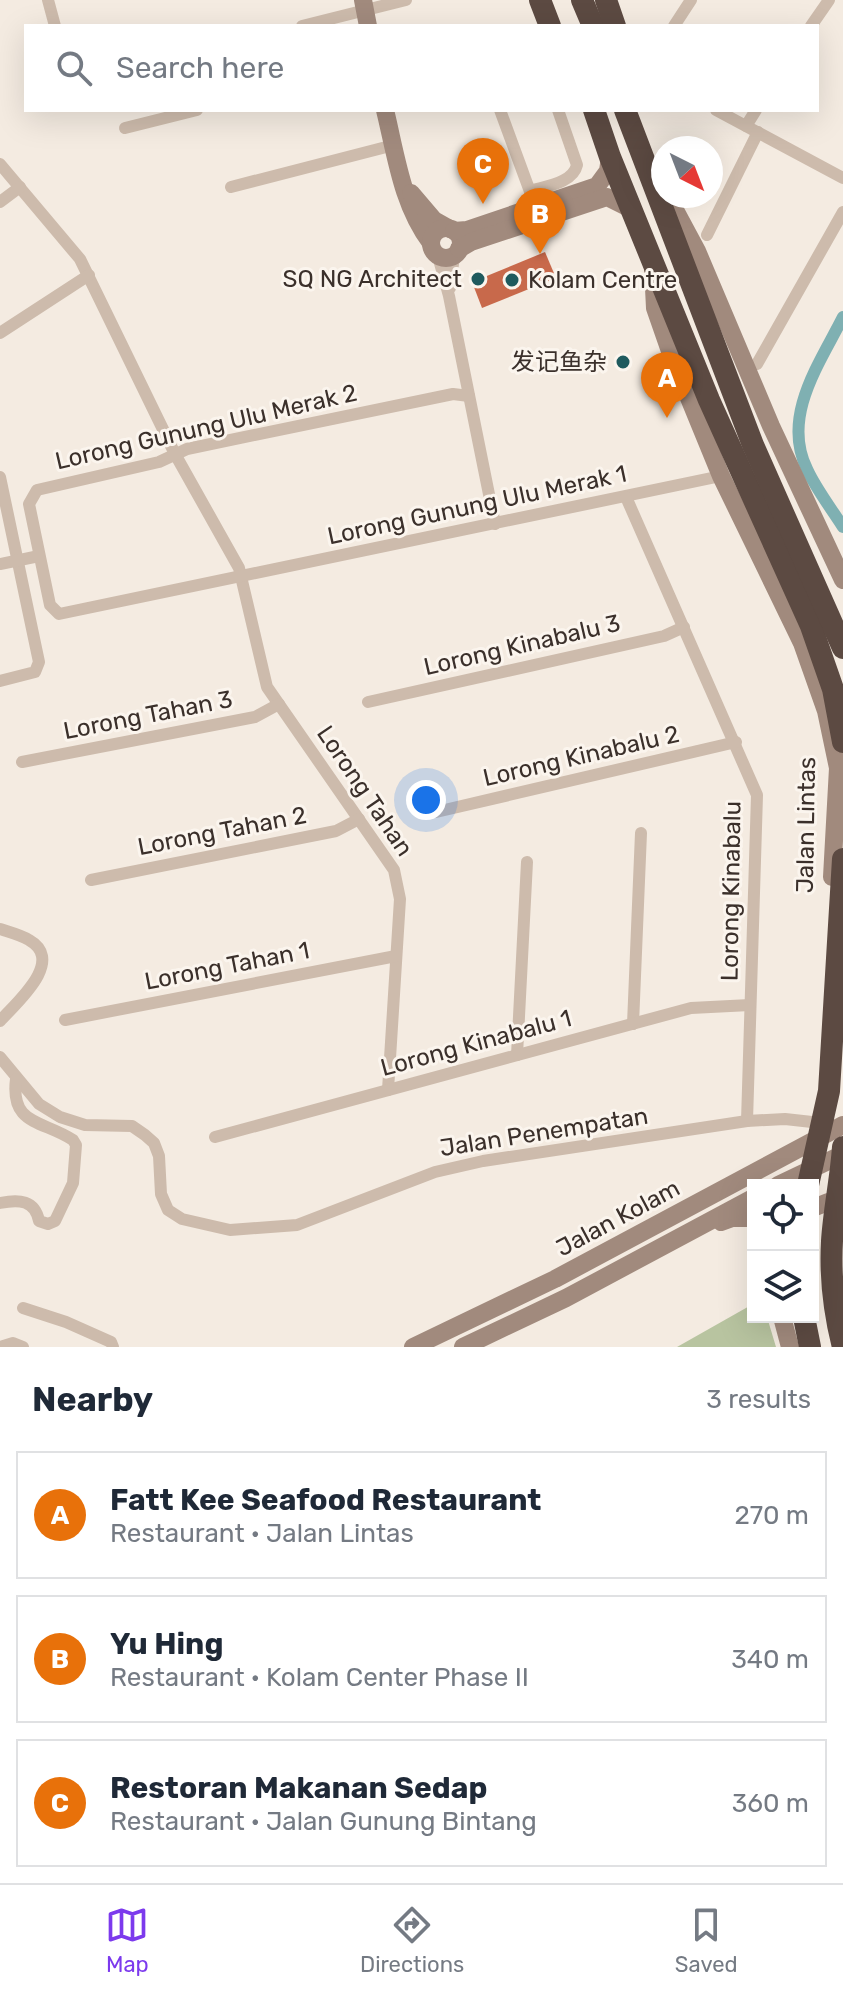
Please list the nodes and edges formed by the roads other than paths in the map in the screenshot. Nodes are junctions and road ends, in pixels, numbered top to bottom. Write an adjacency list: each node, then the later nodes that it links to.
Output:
1 (48, 0): 10 (street)
2 (406, 0): 9 (street)
3 (540, 0): 12 (highway)
4 (556, 0): 13 (highway)
5 (582, 0): 14 (highway)
6 (606, 0): 15 (highway)
7 (691, 0): 16 (street)
8 (829, 0): 17 (street)
9 (366, 12): 11 (street)
10 (54, 24)
11 (311, 24)
12 (549, 24)
13 (564, 24)
14 (592, 24)
15 (614, 24)
16 (675, 24)
17 (812, 24)
18 (189, 112): 27 (street)
19 (386, 112): 30 (main road)
20 (501, 112): 37 (street)
21 (559, 112): 37 (street)
22 (595, 112): 31 (highway, Jalan Lintas)
23 (626, 112): 29 (highway)
24 (636, 112): 29 (street)
25 (720, 112): 28 (street)
26 (756, 112): 28 (street)
27 (125, 128)
28 (752, 129): 34 (street); 43 (street)
29 (638, 138): 33 (highway)
30 (394, 145): 36 (street); 44 (main road)
31 (610, 157): 37 (main road); 41 (highway, Jalan Lintas)
32 (0, 164): 35 (street, Lorong Tahan)
33 (651, 176)
34 (843, 178)
35 (20, 187): 38 (street); 46 (street, Lorong Tahan)
36 (231, 187)
37 (533, 199): 44 (main road)
38 (0, 202)
39 (662, 208): 63 (highway)
40 (672, 208): 59 (main road)
41 (631, 209): 44 (main road); 45 (highway, Jalan Lintas)
42 (843, 212): 48 (street)
43 (707, 235)
44 (448, 244): 49 (street)
45 (653, 260): 51 (main road, Jalan Lintas); 68 (highway, Jalan Lintas)
46 (89, 275): 47 (street); 50 (street, Lorong Tahan)
47 (0, 333)
48 (757, 364)
49 (469, 396): 50 (street, Lorong Gunung Ulu Merak 2); 54 (street)
50 (175, 454): 55 (street, Lorong Gunung Ulu Merak 2); 58 (street, Lorong Tahan)
51 (721, 476): 53 (street, Lorong Gunung Ulu Merak 1); 61 (main road, Jalan Lintas)
52 (0, 477): 56 (street)
53 (626, 497): 54 (street, Lorong Gunung Ulu Merak 1); 62 (street, Lorong Kinabalu)
54 (495, 524): 58 (street, Lorong Gunung Ulu Merak 1)
55 (39, 556): 56 (street); 60 (street, Lorong Gunung Ulu Merak 2)
56 (17, 560): 57 (street); 64 (street)
57 (0, 564)
58 (242, 576): 60 (street, Lorong Gunung Ulu Merak 1); 66 (street, Lorong Tahan)
59 (843, 580)
60 (59, 614)
61 (788, 616): 63 (main road); 87 (main road, Jalan Lintas)
62 (684, 627): 65 (street, Lorong Kinabalu 3); 67 (street, Lorong Kinabalu)
63 (843, 649)
64 (0, 681)
65 (368, 702)
66 (279, 704): 69 (street, Lorong Tahan 3); 71 (street, Lorong Tahan)
67 (736, 742): 70 (street, Lorong Kinabalu 2); 78 (street, Lorong Kinabalu)
68 (843, 742)
69 (22, 762)
70 (436, 812)
71 (359, 819): 75 (street, Lorong Tahan 2); 77 (street, Lorong Tahan)
72 (641, 833): 81 (street)
73 (843, 859): 94 (highway, Jalan Lintas)
74 (527, 862): 82 (street)
75 (91, 880)
76 (0, 929): 80 (street)
77 (396, 956): 79 (street, Lorong Tahan 1); 85 (street, Lorong Tahan)
78 (750, 1005): 81 (street, Lorong Kinabalu 1); 86 (street, Lorong Kinabalu)
79 (65, 1020)
80 (0, 1021)
81 (633, 1024): 82 (street, Lorong Kinabalu 1)
82 (517, 1055): 85 (street, Lorong Kinabalu 1)
83 (0, 1057): 84 (street, Jalan Penempatan)
84 (16, 1079): 86 (street, Jalan Penempatan); 98 (street)
85 (388, 1090): 89 (street, Lorong Kinabalu 1)
86 (747, 1121): 87 (street, Jalan Penempatan)
87 (812, 1122): 90 (main road, Jalan Lintas)
88 (843, 1125): 90 (main road, Jalan Kolam)
89 (215, 1137)
90 (808, 1144): 93 (main road, Jalan Lintas); 97 (main road, Jalan Kolam)
91 (843, 1147): 112 (highway)
92 (843, 1154): 95 (main road)
93 (802, 1179)
94 (803, 1179)
95 (805, 1179)
96 (747, 1190): 97 (main road)
97 (712, 1195): 108 (main road, Jalan Kolam)
98 (0, 1203)
99 (747, 1205): 109 (main road, Jalan Kolam)
100 (819, 1206): 101 (main road)
101 (843, 1215)
102 (23, 1308): 107 (street)
103 (784, 1323): 110 (main road)
104 (805, 1323): 111 (highway)
105 (0, 1347): 106 (street)
106 (23, 1347)
107 (113, 1347)
108 (413, 1347)
109 (463, 1347)
110 (790, 1347)
111 (810, 1347)
112 (843, 1347)

